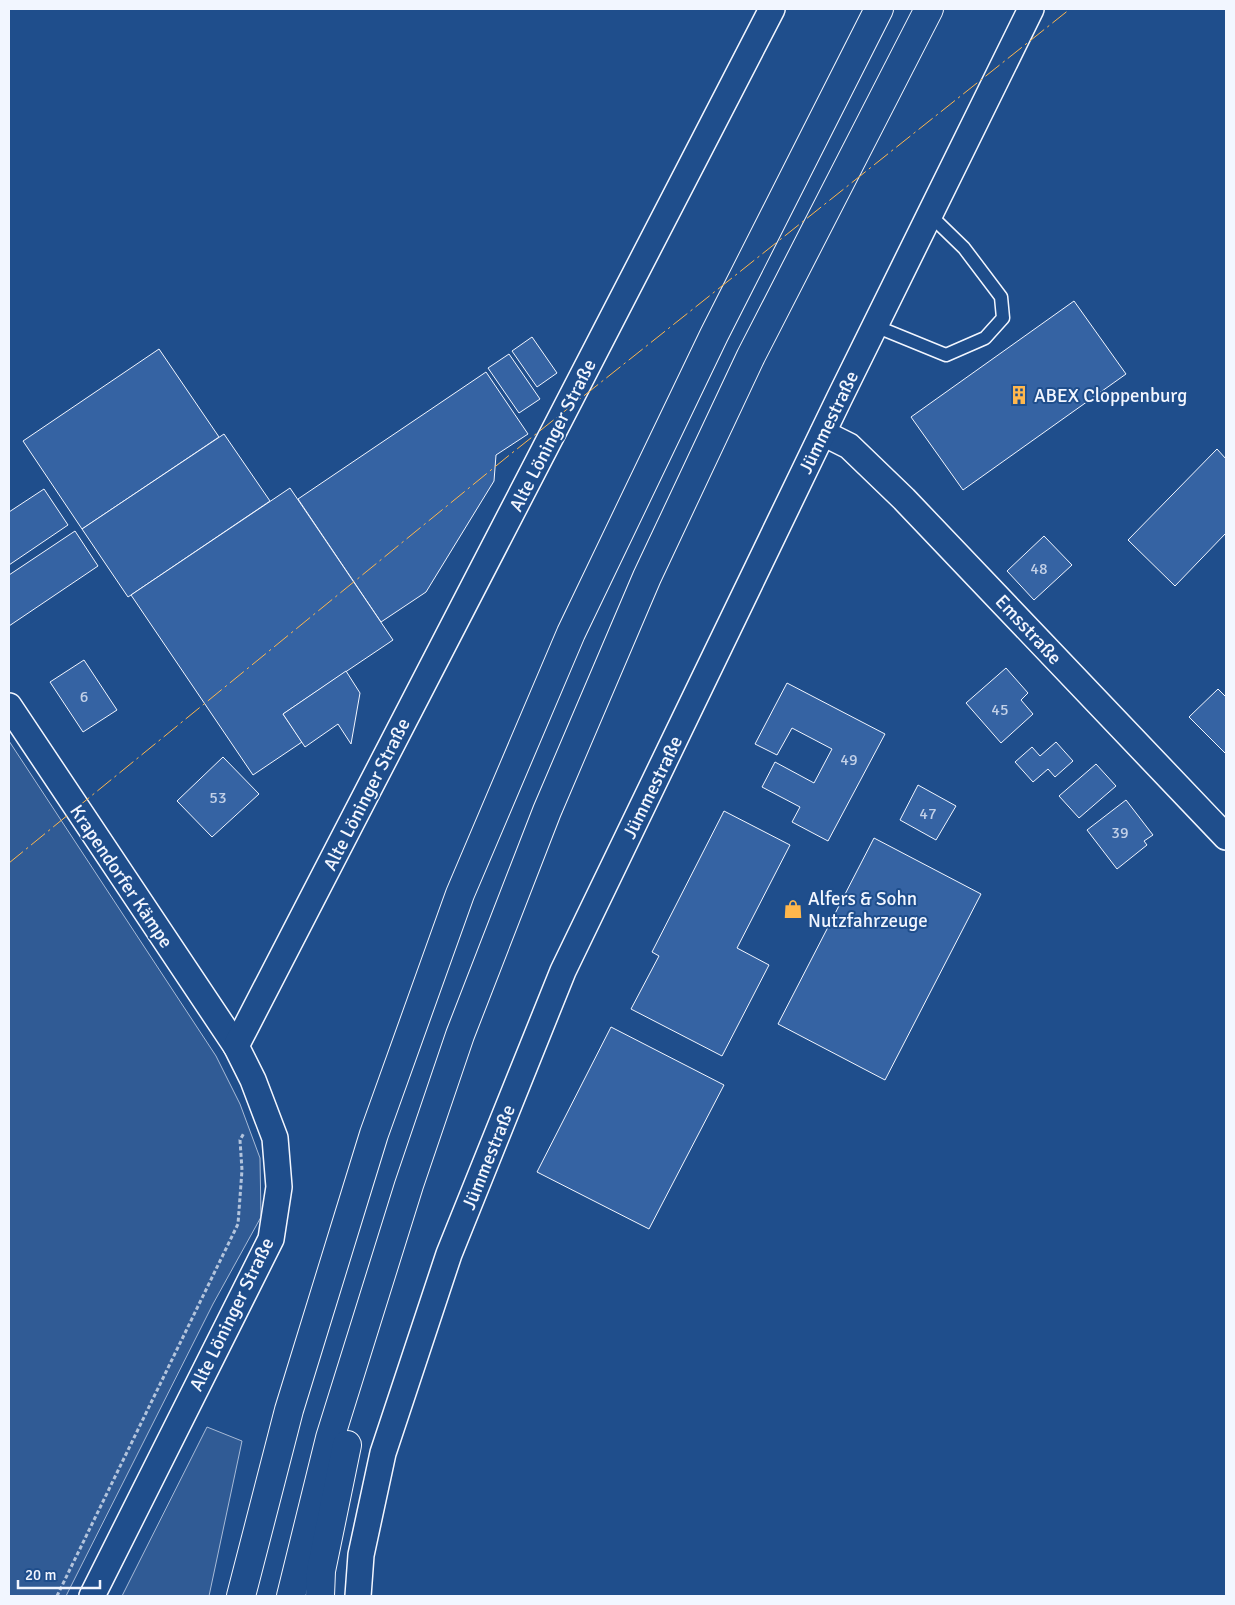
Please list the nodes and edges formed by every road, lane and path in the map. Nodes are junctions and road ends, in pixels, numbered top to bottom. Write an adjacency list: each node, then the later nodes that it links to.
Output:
1 (772, 9): 10 (street, Alte Löninger Straße)
2 (878, 9): 15 (highway)
3 (929, 9): 12 (highway)
4 (1031, 9): 5 (street, Jümmestraße)
5 (930, 215): 6 (street, Jümmestraße); 6 (lane)
6 (875, 326): 7 (street, Jümmestraße)
7 (823, 433): 9 (street, Emsstraße); 18 (street, Jümmestraße)
8 (9, 706): 10 (street, Krapendorfer Kämpe)
9 (1226, 837)
10 (236, 1046): 11 (street, Alte Löninger Straße)
11 (262, 1104): 13 (path); 14 (street, Alte Löninger Straße)
12 (409, 1185): 16 (highway); 17 (highway)
13 (57, 1596)
14 (92, 1596)
15 (241, 1596)
16 (291, 1596)
17 (320, 1596)
18 (358, 1596)

